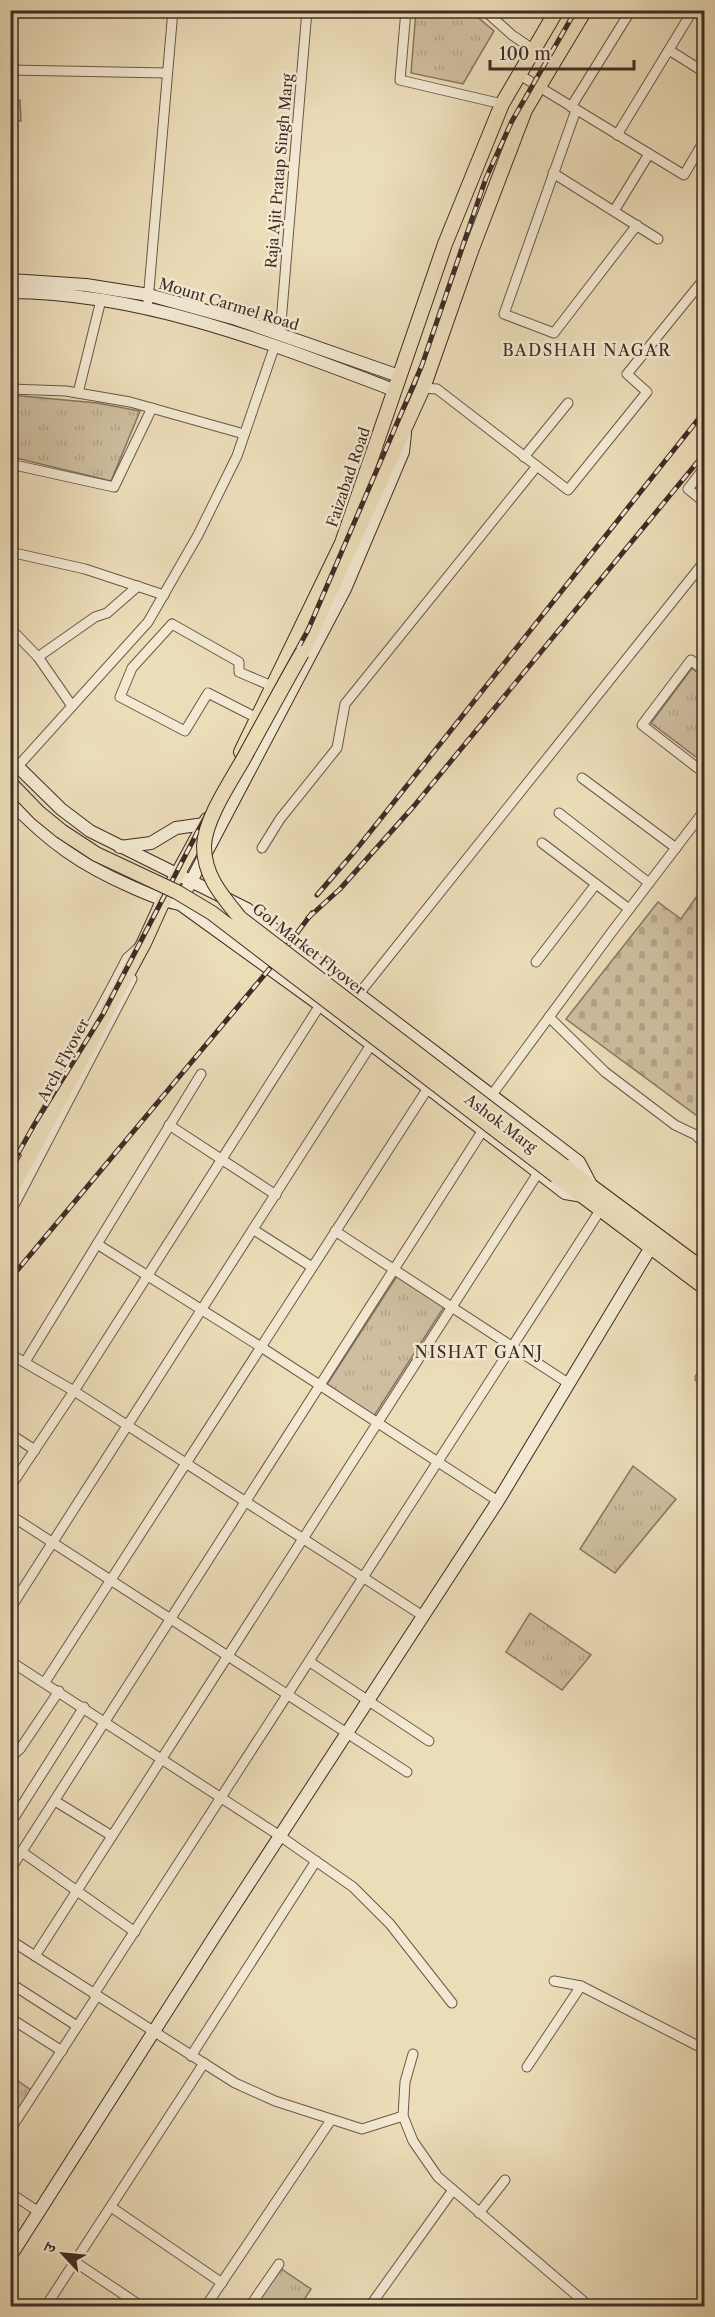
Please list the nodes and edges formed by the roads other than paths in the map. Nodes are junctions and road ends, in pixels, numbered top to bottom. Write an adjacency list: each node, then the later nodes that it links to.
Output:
1 (173, 10): 13 (street)
2 (308, 10): 31 (street, Raja Ajit Pratap Singh Marg)
3 (406, 10): 16 (street)
4 (484, 10): 9 (street)
5 (557, 10): 9 (main road, Faizabad Road)
6 (585, 10): 15 (main road)
7 (631, 10): 17 (street)
8 (693, 10): 10 (street)
9 (534, 50): 14 (main road, Faizabad Road)
10 (669, 50): 12 (street); 18 (street)
11 (10, 70): 13 (street)
12 (705, 72)
13 (167, 73): 28 (street)
14 (518, 74): 15 (street); 16 (main road, Faizabad Road)
15 (539, 87): 17 (street); 33 (main road)
16 (502, 104): 32 (main road, Faizabad Road)
17 (574, 109): 18 (street); 21 (street)
18 (617, 135): 20 (street)
19 (705, 141): 20 (street)
20 (649, 154): 22 (street)
21 (553, 173): 22 (street); 23 (street)
22 (614, 211): 23 (street)
23 (637, 225): 24 (street)
24 (658, 239)
25 (10, 279): 28 (street, Mount Carmel Road)
26 (705, 279): 43 (street)
27 (10, 292): 29 (street)
28 (149, 294): 30 (street); 31 (street, Mount Carmel Road)
29 (101, 300): 30 (street); 36 (street)
30 (148, 308): 31 (street)
31 (278, 340): 32 (street, Mount Carmel Road); 35 (street); 40 (street, Raja Ajit Pratap Singh Marg)
32 (399, 376): 35 (main road, Faizabad Road)
33 (423, 388): 39 (main road); 41 (street)
34 (10, 389): 36 (street)
35 (394, 390): 55 (main road, Faizabad Road)
36 (78, 393): 38 (street)
37 (568, 403): 41 (street)
38 (152, 408): 40 (street); 42 (street)
39 (405, 430): 71 (street); 96 (main road, Gol Market Flyover, bridge)
40 (244, 434): 49 (street, Raja Ajit Pratap Singh Marg)
41 (524, 457): 43 (street)
42 (10, 464)
43 (537, 466): 68 (street)
44 (705, 468): 45 (street)
45 (705, 502)
46 (10, 552): 48 (street)
47 (705, 562): 84 (street)
48 (138, 586): 49 (street); 53 (street)
49 (164, 595): 50 (street, Raja Ajit Pratap Singh Marg)
50 (148, 622): 52 (street); 56 (street, Raja Ajit Pratap Singh Marg)
51 (10, 628): 53 (street)
52 (164, 633): 55 (street); 57 (street)
53 (38, 657): 56 (street)
54 (705, 671): 59 (street)
55 (274, 687): 57 (main road, Faizabad Road)
56 (72, 706): 58 (street, Raja Ajit Pratap Singh Marg)
57 (257, 718): 65 (main road, Faizabad Road)
58 (13, 767): 67 (street, Ashok Marg)
59 (705, 773)
60 (582, 778): 69 (street)
61 (10, 783): 96 (main road, Gol Market Flyover, bridge)
62 (10, 801): 74 (street)
63 (705, 811): 69 (street)
64 (559, 813): 72 (street)
65 (204, 824): 67 (street); 70 (main road, Faizabad Road)
66 (542, 843): 73 (street)
67 (120, 847): 70 (street, Ashok Marg)
68 (262, 848)
69 (676, 848): 72 (street)
70 (177, 875): 71 (street, Ashok Marg); 74 (main road, Faizabad Road)
71 (190, 882): 75 (street); 77 (street, Ashok Marg)
72 (649, 883): 76 (street)
73 (596, 884): 76 (street); 81 (street)
74 (163, 901): 75 (street); 78 (main road, Faizabad Road)
75 (180, 904): 80 (street, Ashok Marg)
76 (629, 909): 86 (street)
77 (268, 927): 79 (street, Ashok Marg); 80 (street)
78 (144, 943): 98 (street); 100 (main road, Arch Flyover); 103 (street)
79 (302, 951): 82 (street); 83 (street, Ashok Marg)
80 (251, 955): 82 (street, Ashok Marg)
81 (536, 962)
82 (282, 977): 85 (street, Ashok Marg)
83 (337, 979): 84 (street, Ashok Marg); 85 (street)
84 (358, 995): 87 (street, Ashok Marg)
85 (320, 1005): 88 (street, Ashok Marg); 95 (street)
86 (549, 1017): 91 (street); 94 (street)
87 (389, 1019): 88 (street); 91 (street, Ashok Marg)
88 (371, 1044): 90 (street, Ashok Marg); 101 (street)
89 (201, 1074): 92 (street)
90 (428, 1088): 93 (street, Ashok Marg); 105 (street)
91 (491, 1096): 99 (street, Ashok Marg)
92 (170, 1125): 95 (street); 106 (street)
93 (483, 1130): 97 (street, Ashok Marg); 109 (street)
94 (705, 1144)
95 (221, 1160): 101 (street); 111 (street)
96 (560, 1171): 99 (main road, Gol Market Flyover)
97 (538, 1173): 99 (street, Ashok Marg); 113 (street)
98 (10, 1177)
99 (588, 1191): 102 (main road, Ashok Marg); 110 (main road, Ashok Marg)
100 (10, 1192)
101 (276, 1196): 104 (street)
102 (601, 1209): 107 (main road, Ashok Marg); 115 (street)
103 (10, 1213)
104 (254, 1230): 108 (street); 114 (street)
105 (335, 1231): 108 (street); 109 (street)
106 (97, 1244): 111 (street); 118 (street)
107 (651, 1247): 112 (main road, Ashok Marg); 119 (street)
108 (312, 1267): 116 (street)
109 (394, 1270): 113 (street); 120 (street)
110 (705, 1270)
111 (147, 1276): 114 (street); 121 (street)
112 (705, 1287)
113 (452, 1308): 115 (street); 122 (street)
114 (202, 1310): 116 (street); 123 (street)
115 (512, 1346): 119 (street); 127 (street)
116 (261, 1347): 120 (street); 126 (street)
117 (10, 1354): 118 (street)
118 (25, 1362): 121 (street)
119 (568, 1383): 130 (street)
120 (320, 1386): 122 (street); 129 (street)
121 (74, 1391): 123 (street); 125 (street)
122 (378, 1424): 127 (street); 132 (street)
123 (128, 1426): 126 (street); 133 (street)
124 (10, 1434): 125 (street)
125 (35, 1450): 128 (street)
126 (186, 1463): 129 (street); 135 (street)
127 (438, 1463): 130 (street); 134 (street)
128 (10, 1487)
129 (246, 1501): 132 (street); 138 (street)
130 (498, 1502): 137 (street)
131 (10, 1515): 133 (street)
132 (304, 1539): 134 (street); 139 (street)
133 (52, 1544): 135 (street); 136 (street)
134 (364, 1578): 137 (street); 141 (street)
135 (110, 1580): 138 (street); 142 (street)
136 (10, 1609)
137 (423, 1616): 145 (street)
138 (171, 1619): 139 (street); 147 (street)
139 (228, 1656): 144 (street); 151 (street)
140 (10, 1661): 142 (street)
141 (310, 1662): 144 (street); 145 (street)
142 (45, 1682): 143 (street)
143 (59, 1691): 146 (street); 150 (street)
144 (289, 1695): 148 (street); 153 (street)
145 (368, 1701): 148 (street); 149 (street)
146 (84, 1707): 147 (street); 155 (street)
147 (105, 1721): 151 (street); 154 (street)
148 (348, 1732): 152 (street); 157 (street)
149 (429, 1741)
150 (12, 1753)
151 (161, 1758): 153 (street); 156 (street)
152 (407, 1772)
153 (222, 1798): 157 (street); 162 (street)
154 (55, 1801): 156 (street); 158 (street)
155 (10, 1824)
156 (112, 1836): 161 (street)
157 (280, 1836): 159 (street); 172 (street)
158 (22, 1852): 160 (street); 161 (street)
159 (316, 1861): 169 (street); 176 (street)
160 (10, 1870)
161 (76, 1891): 162 (street); 164 (street)
162 (135, 1932): 168 (street)
163 (10, 1940): 164 (street)
164 (35, 1956): 168 (street)
165 (554, 1981): 167 (street)
166 (10, 1983): 171 (street)
167 (581, 1986): 173 (street); 178 (street)
168 (96, 1995): 171 (street); 172 (street)
169 (452, 2003)
170 (10, 2018): 174 (street)
171 (77, 2026): 174 (street)
172 (153, 2032): 176 (street); 186 (street)
173 (705, 2049)
174 (62, 2051): 181 (street)
175 (412, 2054): 179 (street)
176 (191, 2056): 177 (street)
177 (204, 2063): 180 (street); 185 (street)
178 (527, 2067)
179 (403, 2116): 180 (street); 183 (street)
180 (331, 2120): 191 (street)
181 (10, 2130)
182 (505, 2180): 187 (street)
183 (453, 2190): 187 (street); 196 (street)
184 (10, 2193): 186 (street)
185 (111, 2207): 189 (street); 191 (street)
186 (39, 2212): 188 (street)
187 (479, 2213): 197 (street)
188 (10, 2257)
189 (75, 2262): 192 (street); 193 (street)
190 (279, 2264): 195 (street)
191 (222, 2283): 194 (street)
192 (46, 2307)
193 (141, 2307)
194 (206, 2307)
195 (250, 2307)
196 (370, 2307)
197 (588, 2307)

